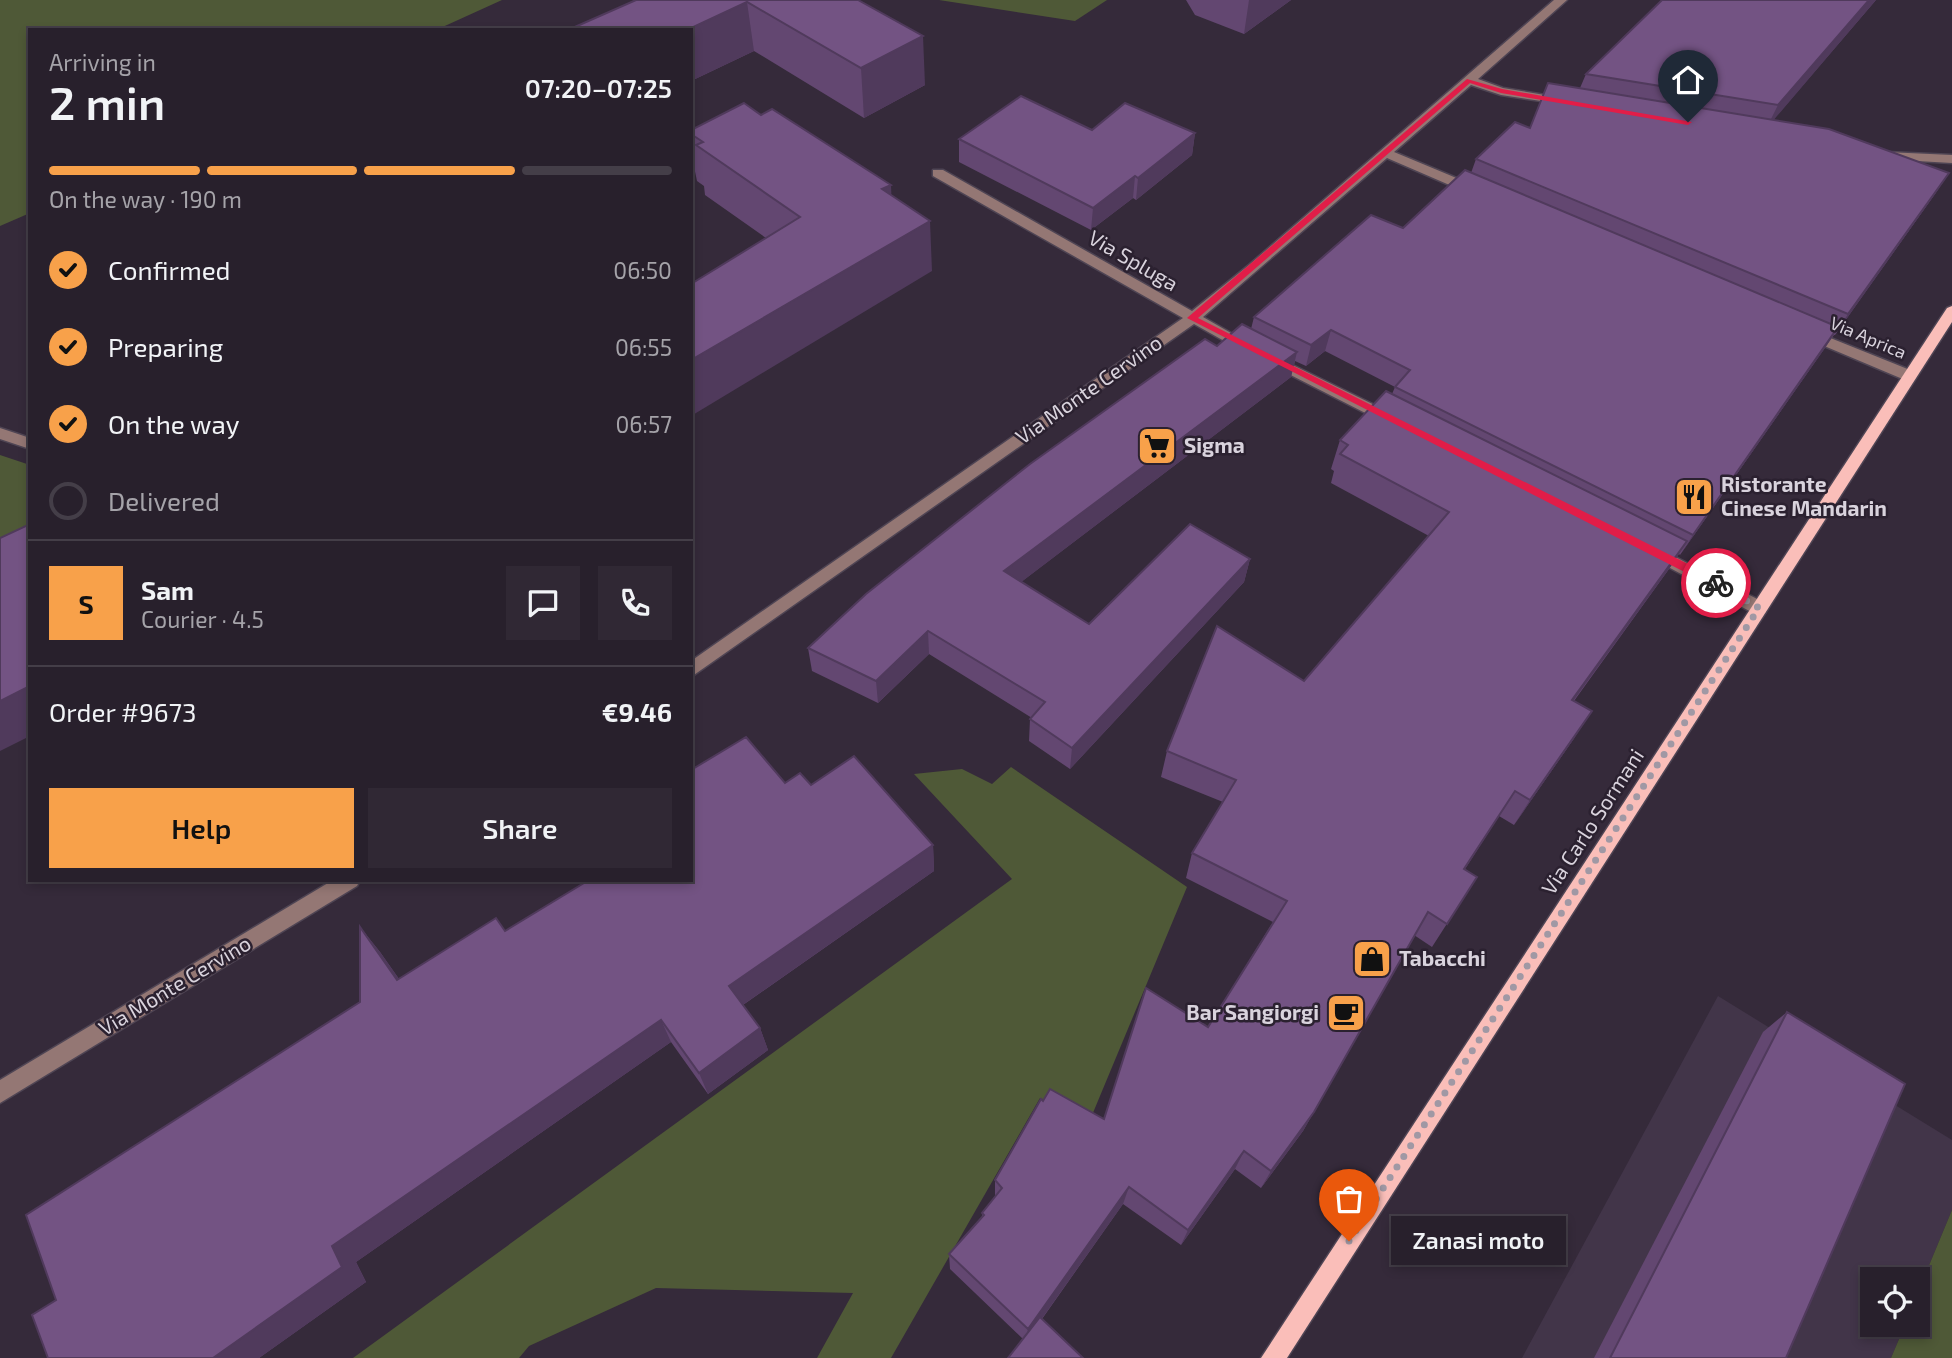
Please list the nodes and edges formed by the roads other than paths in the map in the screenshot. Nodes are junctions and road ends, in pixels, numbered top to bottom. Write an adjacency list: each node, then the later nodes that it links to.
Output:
1 (1561, 0): 2 (street, Via Monte Cervino)
2 (1469, 80): 3 (street); 4 (street, Via Monte Cervino)
3 (1581, 104)
4 (1386, 153): 8 (street); 10 (street, Via Monte Cervino)
5 (1876, 154): 6 (street)
6 (1946, 158)
7 (938, 173): 10 (street, Via Spluga)
8 (1492, 198)
9 (1952, 311): 12 (main road, Via Carlo Sormani)
10 (1191, 318): 13 (street, Via Spluga); 18 (street, Via Monte Cervino)
11 (1795, 328): 12 (street, Via Aprica)
12 (1910, 376): 17 (main road, Via Carlo Sormani)
13 (1406, 428)
14 (0, 433): 15 (street)
15 (28, 443)
16 (1638, 544): 17 (street)
17 (1759, 608): 21 (main road, Via Carlo Sormani)
18 (693, 669)
19 (347, 882): 20 (street, Via Monte Cervino)
20 (0, 1092)
21 (1273, 1358)

